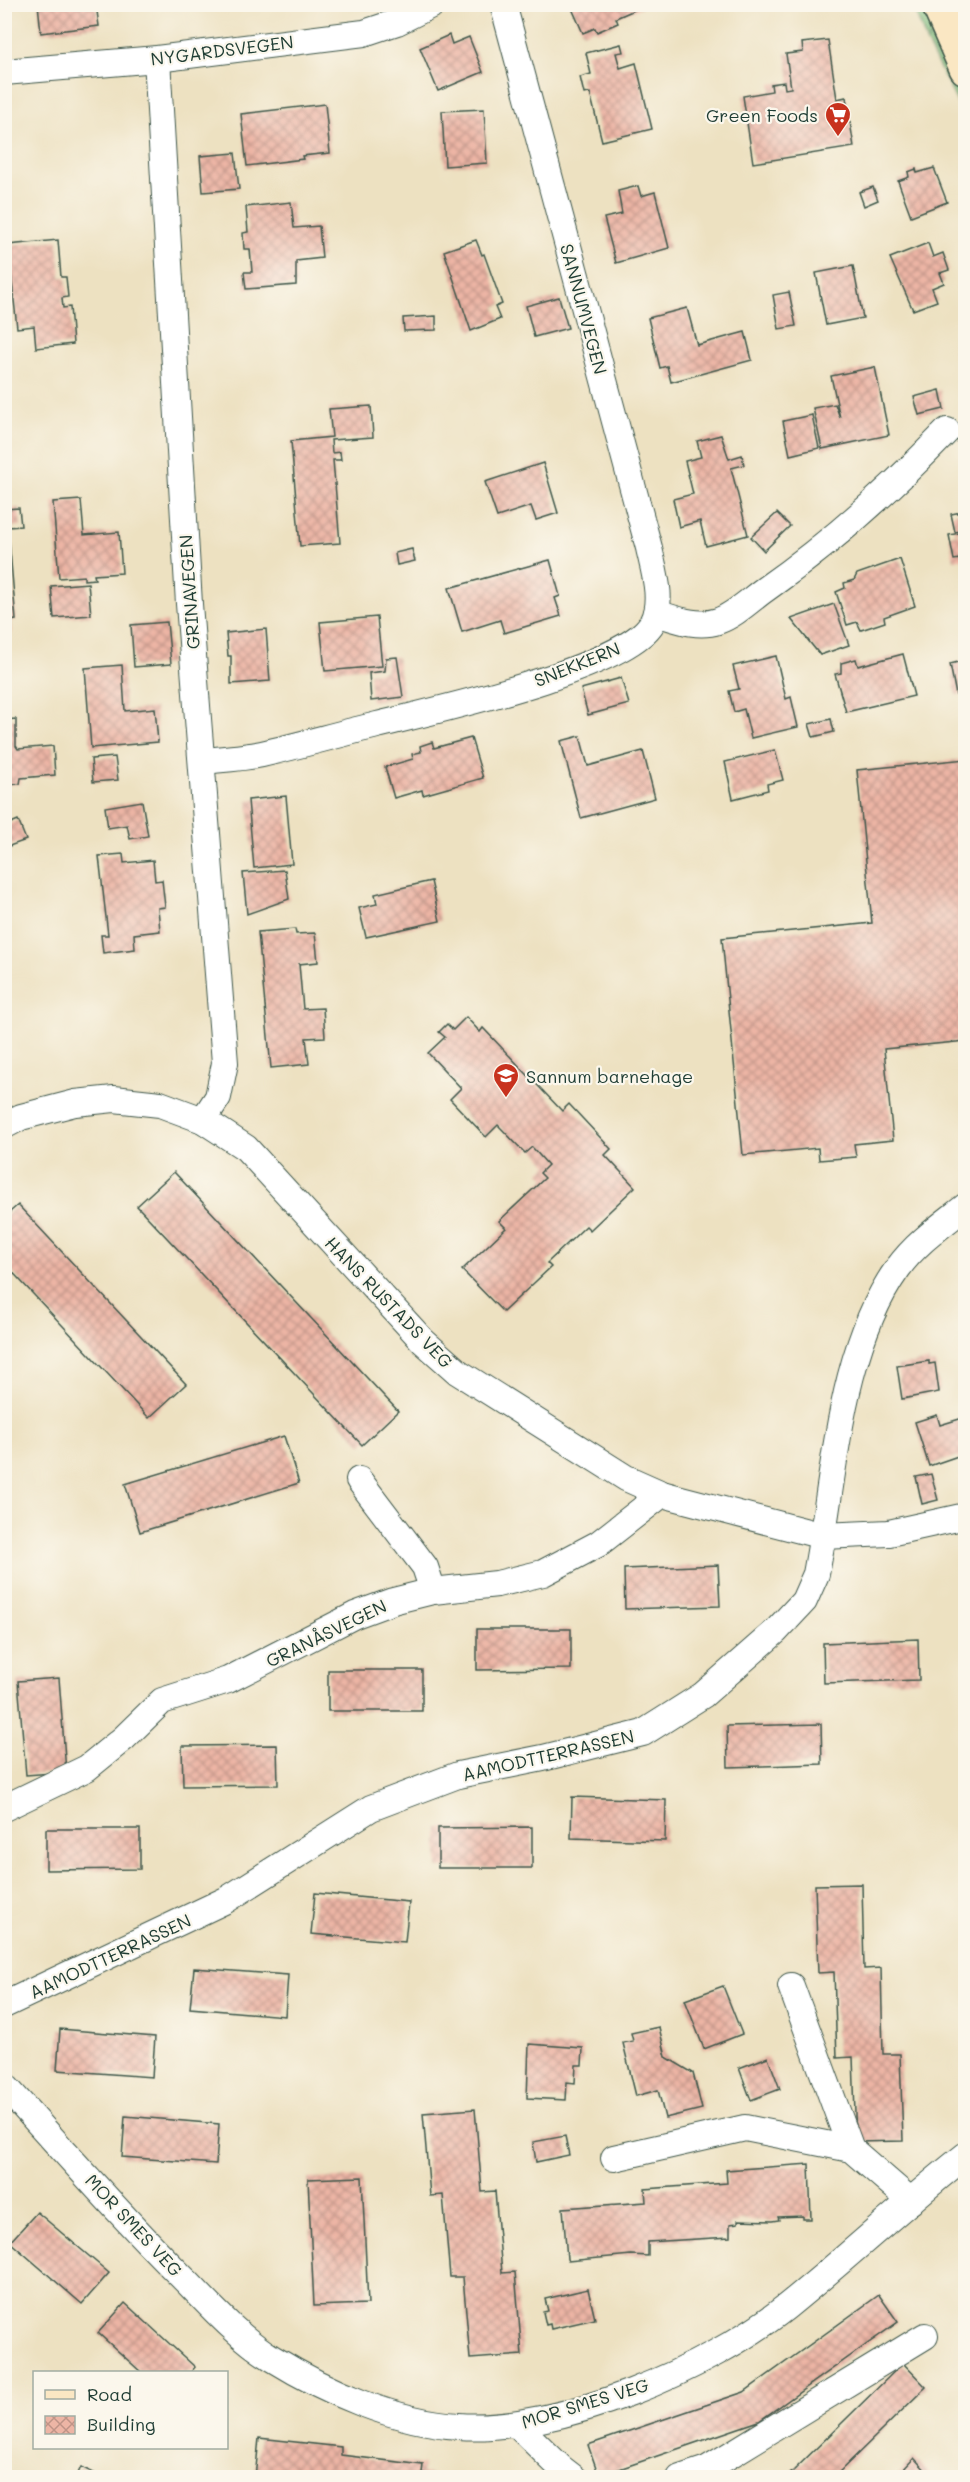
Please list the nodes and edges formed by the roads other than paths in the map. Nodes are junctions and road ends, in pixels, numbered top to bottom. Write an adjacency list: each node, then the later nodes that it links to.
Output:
1 (433, 4): 4 (street, NYGARDSVEGEN)
2 (503, 4): 8 (street, SANNUMVEGEN)
3 (938, 4): 5 (main road)
4 (157, 58): 6 (street, NYGARDSVEGEN); 9 (street, GRINAVEGEN)
5 (966, 68)
6 (4, 72)
7 (947, 431): 8 (street)
8 (656, 614): 9 (street, SNEKKERN)
9 (203, 761): 10 (street, GRINAVEGEN)
10 (203, 1120): 11 (street, HANS RUSTADS VEG); 14 (street, HANS RUSTADS VEG)
11 (4, 1126)
12 (966, 1206): 16 (street, AAMODTTERRASSEN)
13 (359, 1480): 17 (street)
14 (662, 1494): 16 (street, HANS RUSTADS VEG); 17 (street, GRANÅSVEGEN)
15 (966, 1516): 16 (street, HANS RUSTADS VEG)
16 (823, 1536): 20 (street, AAMODTTERRASSEN)
17 (433, 1591): 18 (street, GRANÅSVEGEN)
18 (4, 1808)
19 (791, 1986): 22 (street)
20 (4, 2005)
21 (4, 2085): 27 (street, MOR SMES VEG)
22 (851, 2149): 24 (street); 25 (street)
23 (966, 2155): 25 (street, MOR SMES VEG)
24 (614, 2158)
25 (910, 2201): 27 (street, MOR SMES VEG)
26 (925, 2336): 29 (street)
27 (517, 2425): 28 (street)
28 (574, 2478)
29 (680, 2478)

